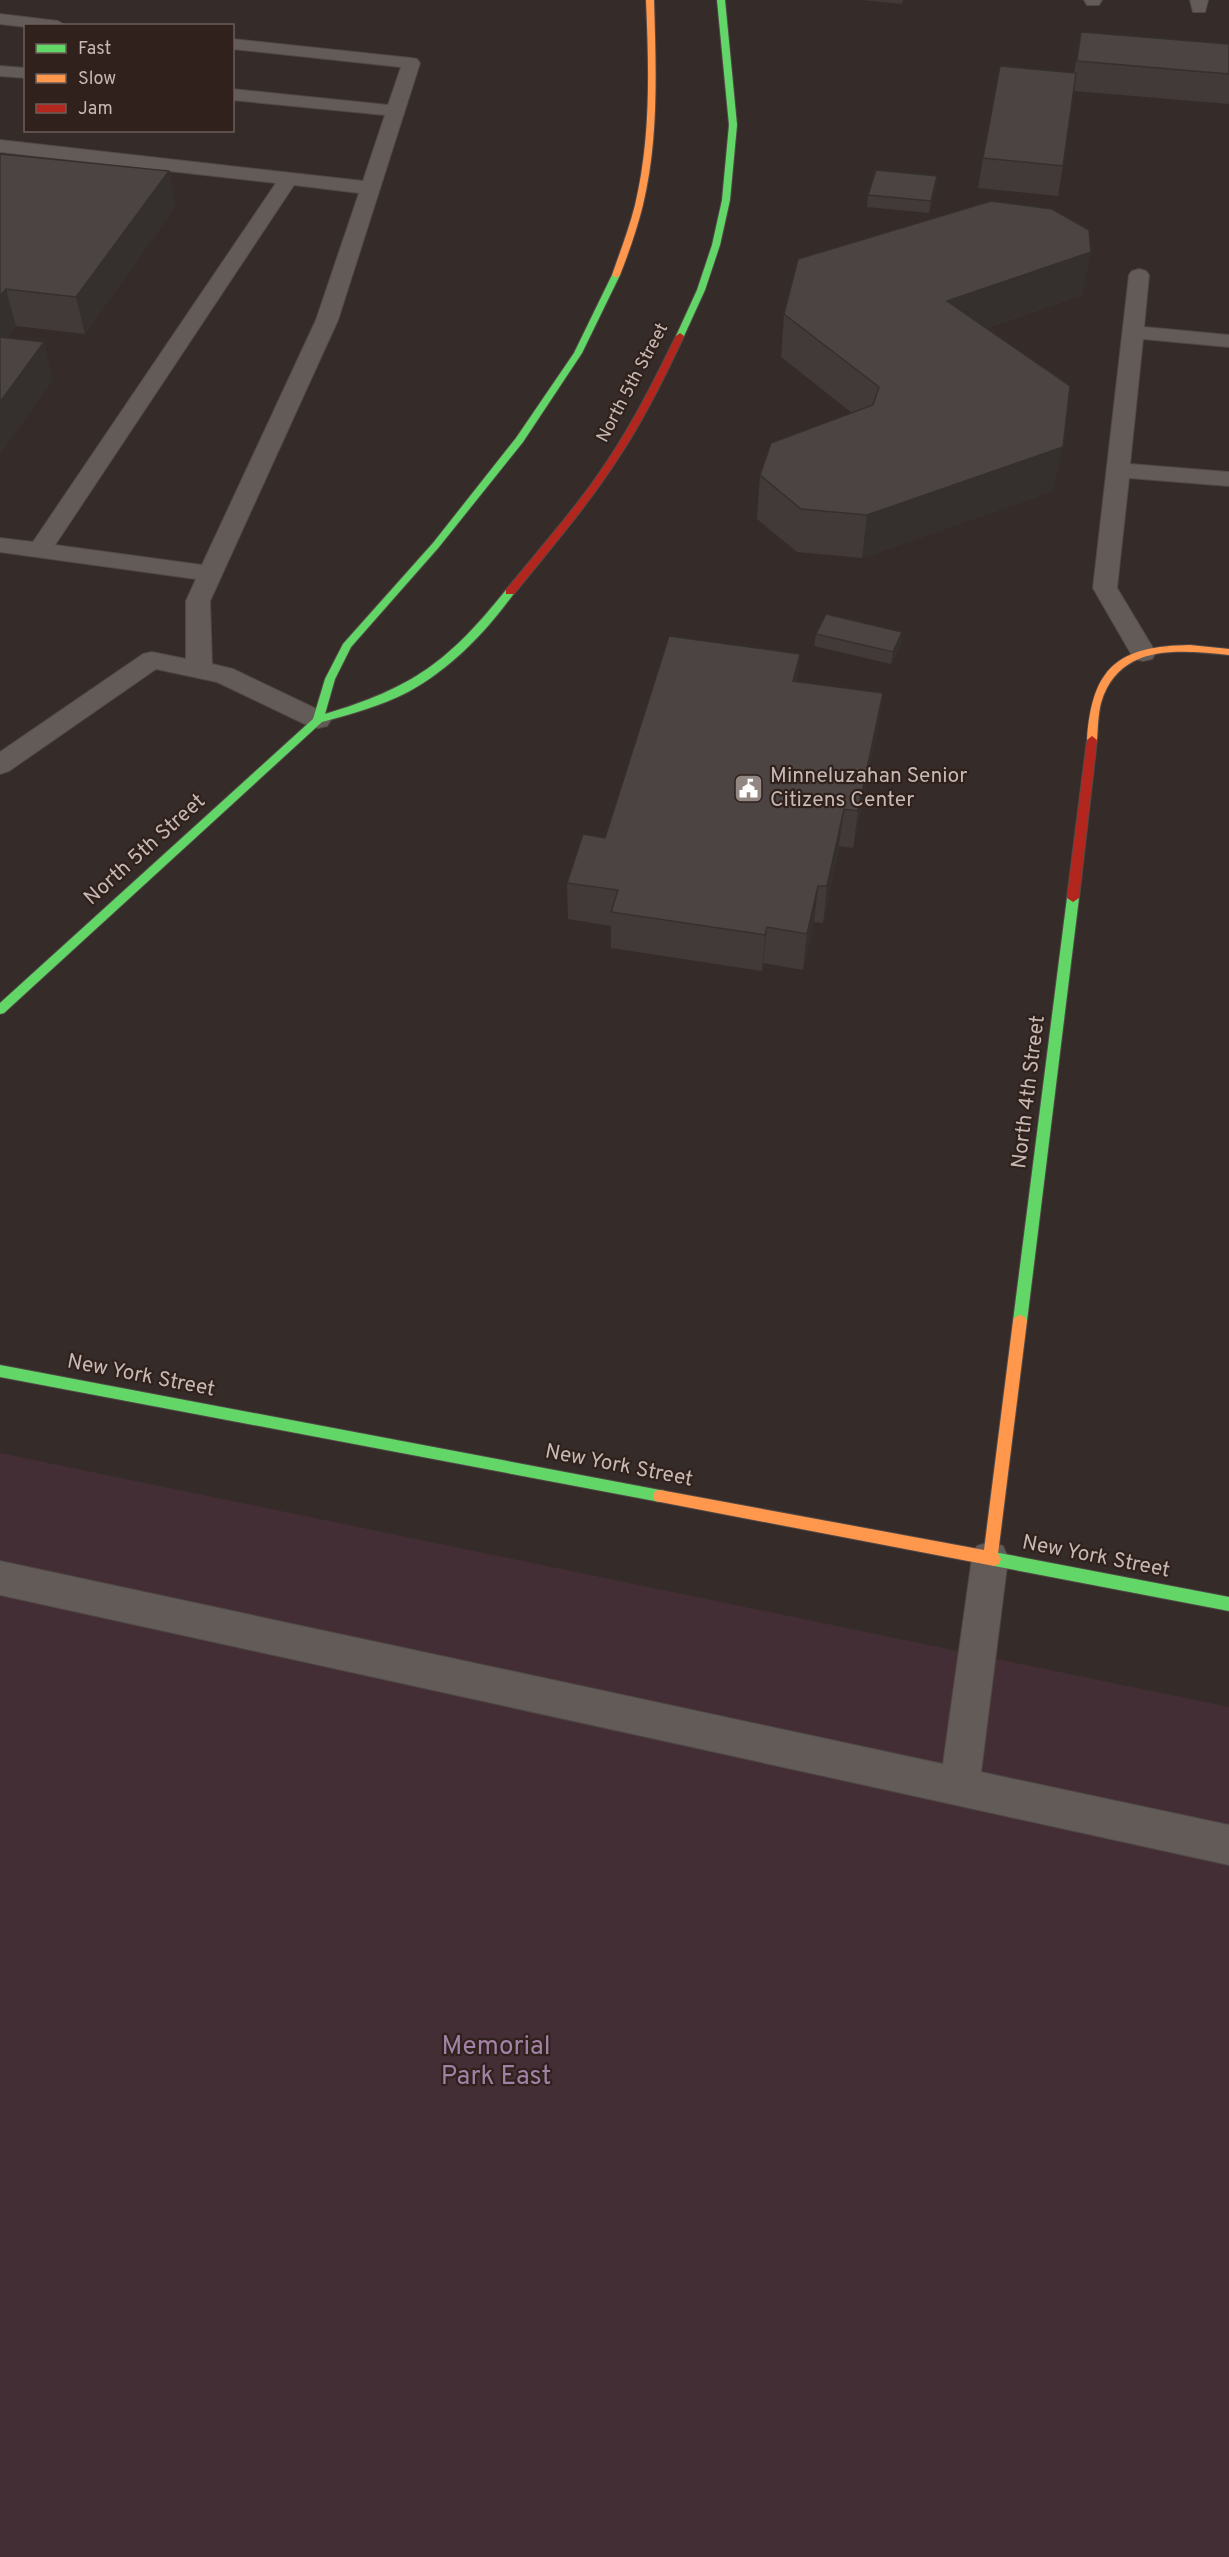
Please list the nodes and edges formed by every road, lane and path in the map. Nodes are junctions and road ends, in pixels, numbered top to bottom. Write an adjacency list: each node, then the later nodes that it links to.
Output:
1 (650, 0): 24 (main road)
2 (721, 0): 24 (main road, North 5th Street)
3 (0, 19): 4 (lane)
4 (41, 24)
5 (234, 44): 9 (lane)
6 (0, 71): 7 (lane)
7 (24, 73)
8 (234, 94): 9 (lane)
9 (396, 111): 12 (lane)
10 (0, 146): 11 (lane)
11 (289, 178): 12 (lane); 19 (lane)
12 (370, 188): 20 (lane)
13 (1139, 275): 14 (lane)
14 (1132, 332): 15 (lane); 16 (lane)
15 (1229, 341)
16 (1117, 470): 17 (lane); 22 (lane)
17 (1229, 479)
18 (0, 545): 19 (lane)
19 (40, 550): 20 (lane)
20 (211, 574): 23 (lane)
21 (1229, 652): 22 (main road)
22 (1143, 653): 28 (main road, North 4th Street)
23 (199, 670): 24 (lane); 25 (lane)
24 (318, 720): 26 (main road, North 5th Street)
25 (0, 765)
26 (0, 1010)
27 (0, 1371): 28 (main road, New York Street)
28 (990, 1558): 30 (main road, New York Street); 31 (lane)
29 (0, 1578): 31 (lane)
30 (1229, 1605)
31 (960, 1786): 32 (lane)
32 (1229, 1845)

